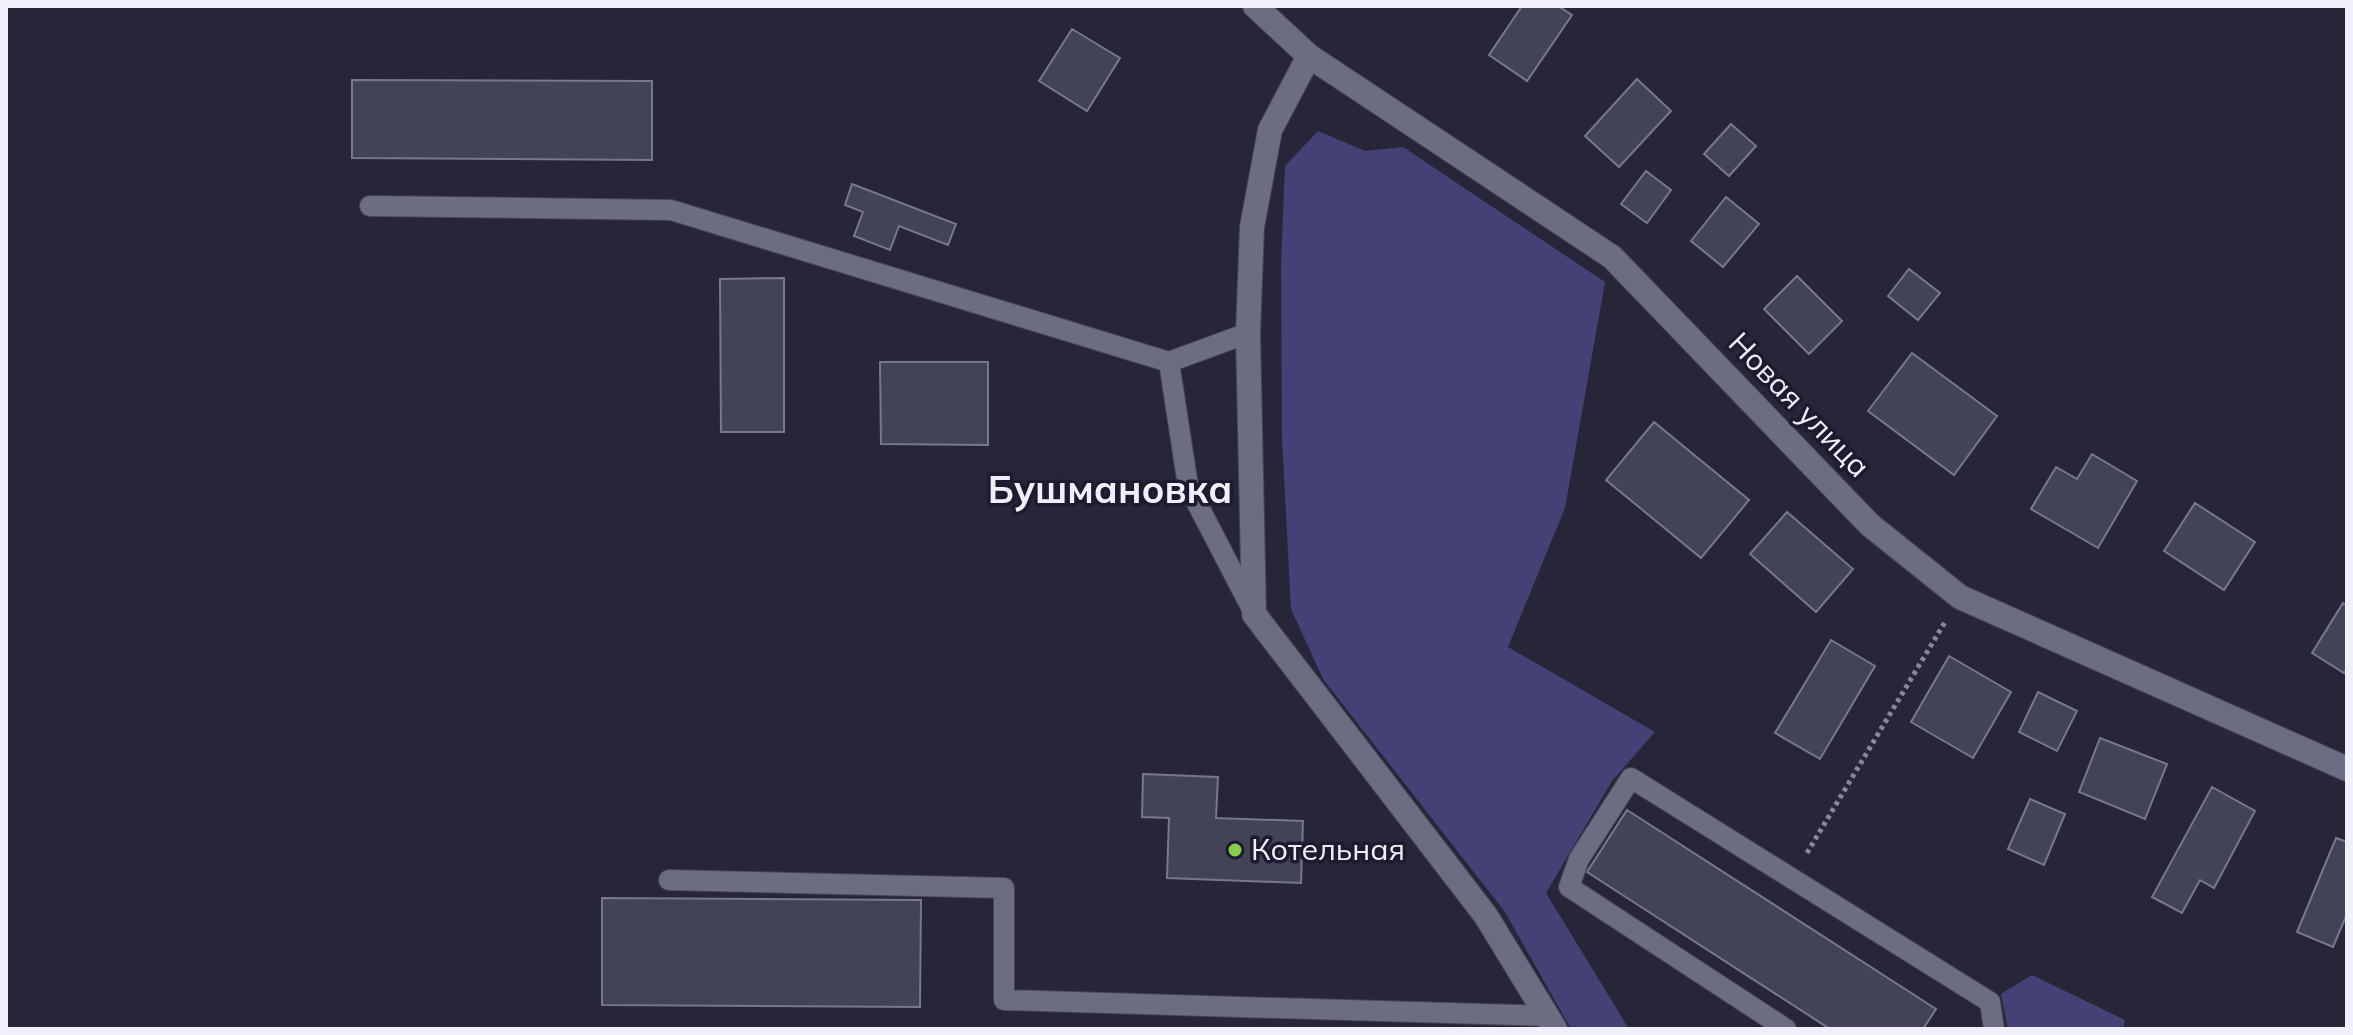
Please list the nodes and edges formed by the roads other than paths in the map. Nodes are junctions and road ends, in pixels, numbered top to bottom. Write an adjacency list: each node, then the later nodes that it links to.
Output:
1 (1255, 6): 2 (street, Новая улица)
2 (1309, 56): 4 (street); 7 (street, Новая улица)
3 (370, 206): 5 (lane)
4 (1248, 333): 5 (lane); 6 (street)
5 (1169, 362): 6 (lane)
6 (1254, 614): 10 (street)
7 (2347, 769)
8 (669, 880): 9 (lane)
9 (1332, 1019): 10 (lane)
10 (1552, 1022)
11 (1786, 1029): 12 (lane)
12 (1994, 1029)

